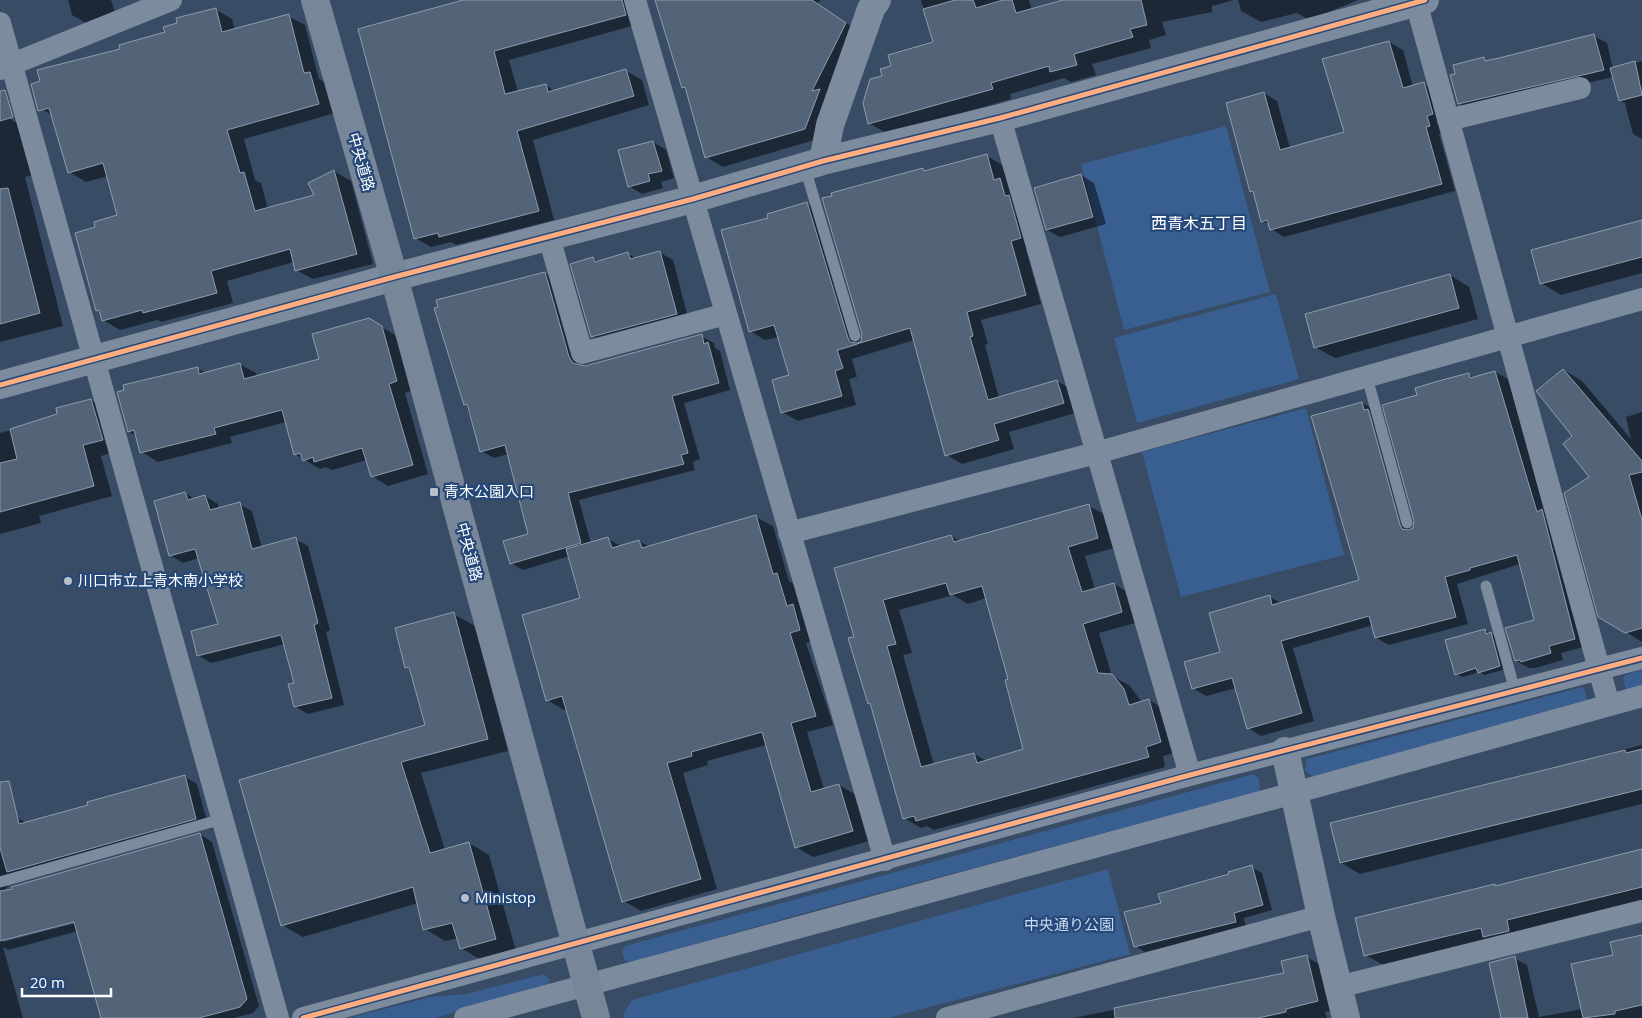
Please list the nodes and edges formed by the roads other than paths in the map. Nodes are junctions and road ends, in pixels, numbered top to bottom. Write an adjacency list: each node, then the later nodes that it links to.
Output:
1 (171, 0): 7 (street)
2 (316, 0): 14 (main road, 中央道路)
3 (635, 0): 12 (street)
4 (877, 0): 11 (street)
5 (1420, 1): 9 (street); 10 (street)
6 (0, 23): 7 (street)
7 (6, 66): 19 (street)
8 (1580, 88): 10 (street)
9 (1000, 118): 11 (street); 22 (street)
10 (1448, 120): 18 (street)
11 (814, 164): 12 (street); 17 (lane)
12 (693, 199): 13 (street); 16 (street)
13 (549, 237): 14 (street); 16 (street)
14 (394, 277): 19 (street); 39 (main road, 中央道路)
15 (1642, 299): 18 (street)
16 (726, 314): 24 (street)
17 (855, 336)
18 (1506, 338): 20 (street); 27 (street)
19 (92, 360): 21 (street); 34 (street)
20 (1367, 377): 22 (street); 23 (lane)
21 (0, 385)
22 (1096, 453): 24 (street); 32 (street)
23 (1407, 522)
24 (789, 533): 35 (street)
25 (1486, 586): 28 (lane)
26 (1642, 658): 27 (street)
27 (1599, 669): 28 (street); 30 (street)
28 (1515, 691): 31 (street)
29 (1642, 696): 30 (street)
30 (1609, 705): 33 (street)
31 (1285, 751): 32 (street); 33 (street)
32 (1190, 775): 35 (street)
33 (1294, 793): 38 (street); 40 (street)
34 (222, 819): 36 (lane); 42 (street)
35 (884, 860): 39 (street)
36 (0, 882)
37 (1642, 911): 41 (street)
38 (1321, 916): 41 (street); 46 (street)
39 (576, 945): 40 (main road, 中央道路); 43 (street)
40 (586, 985): 44 (street); 45 (main road, 中央道路)
41 (1338, 987): 47 (street)
42 (278, 1018)
43 (303, 1018)
44 (465, 1018)
45 (596, 1018)
46 (947, 1018)
47 (1346, 1018)

